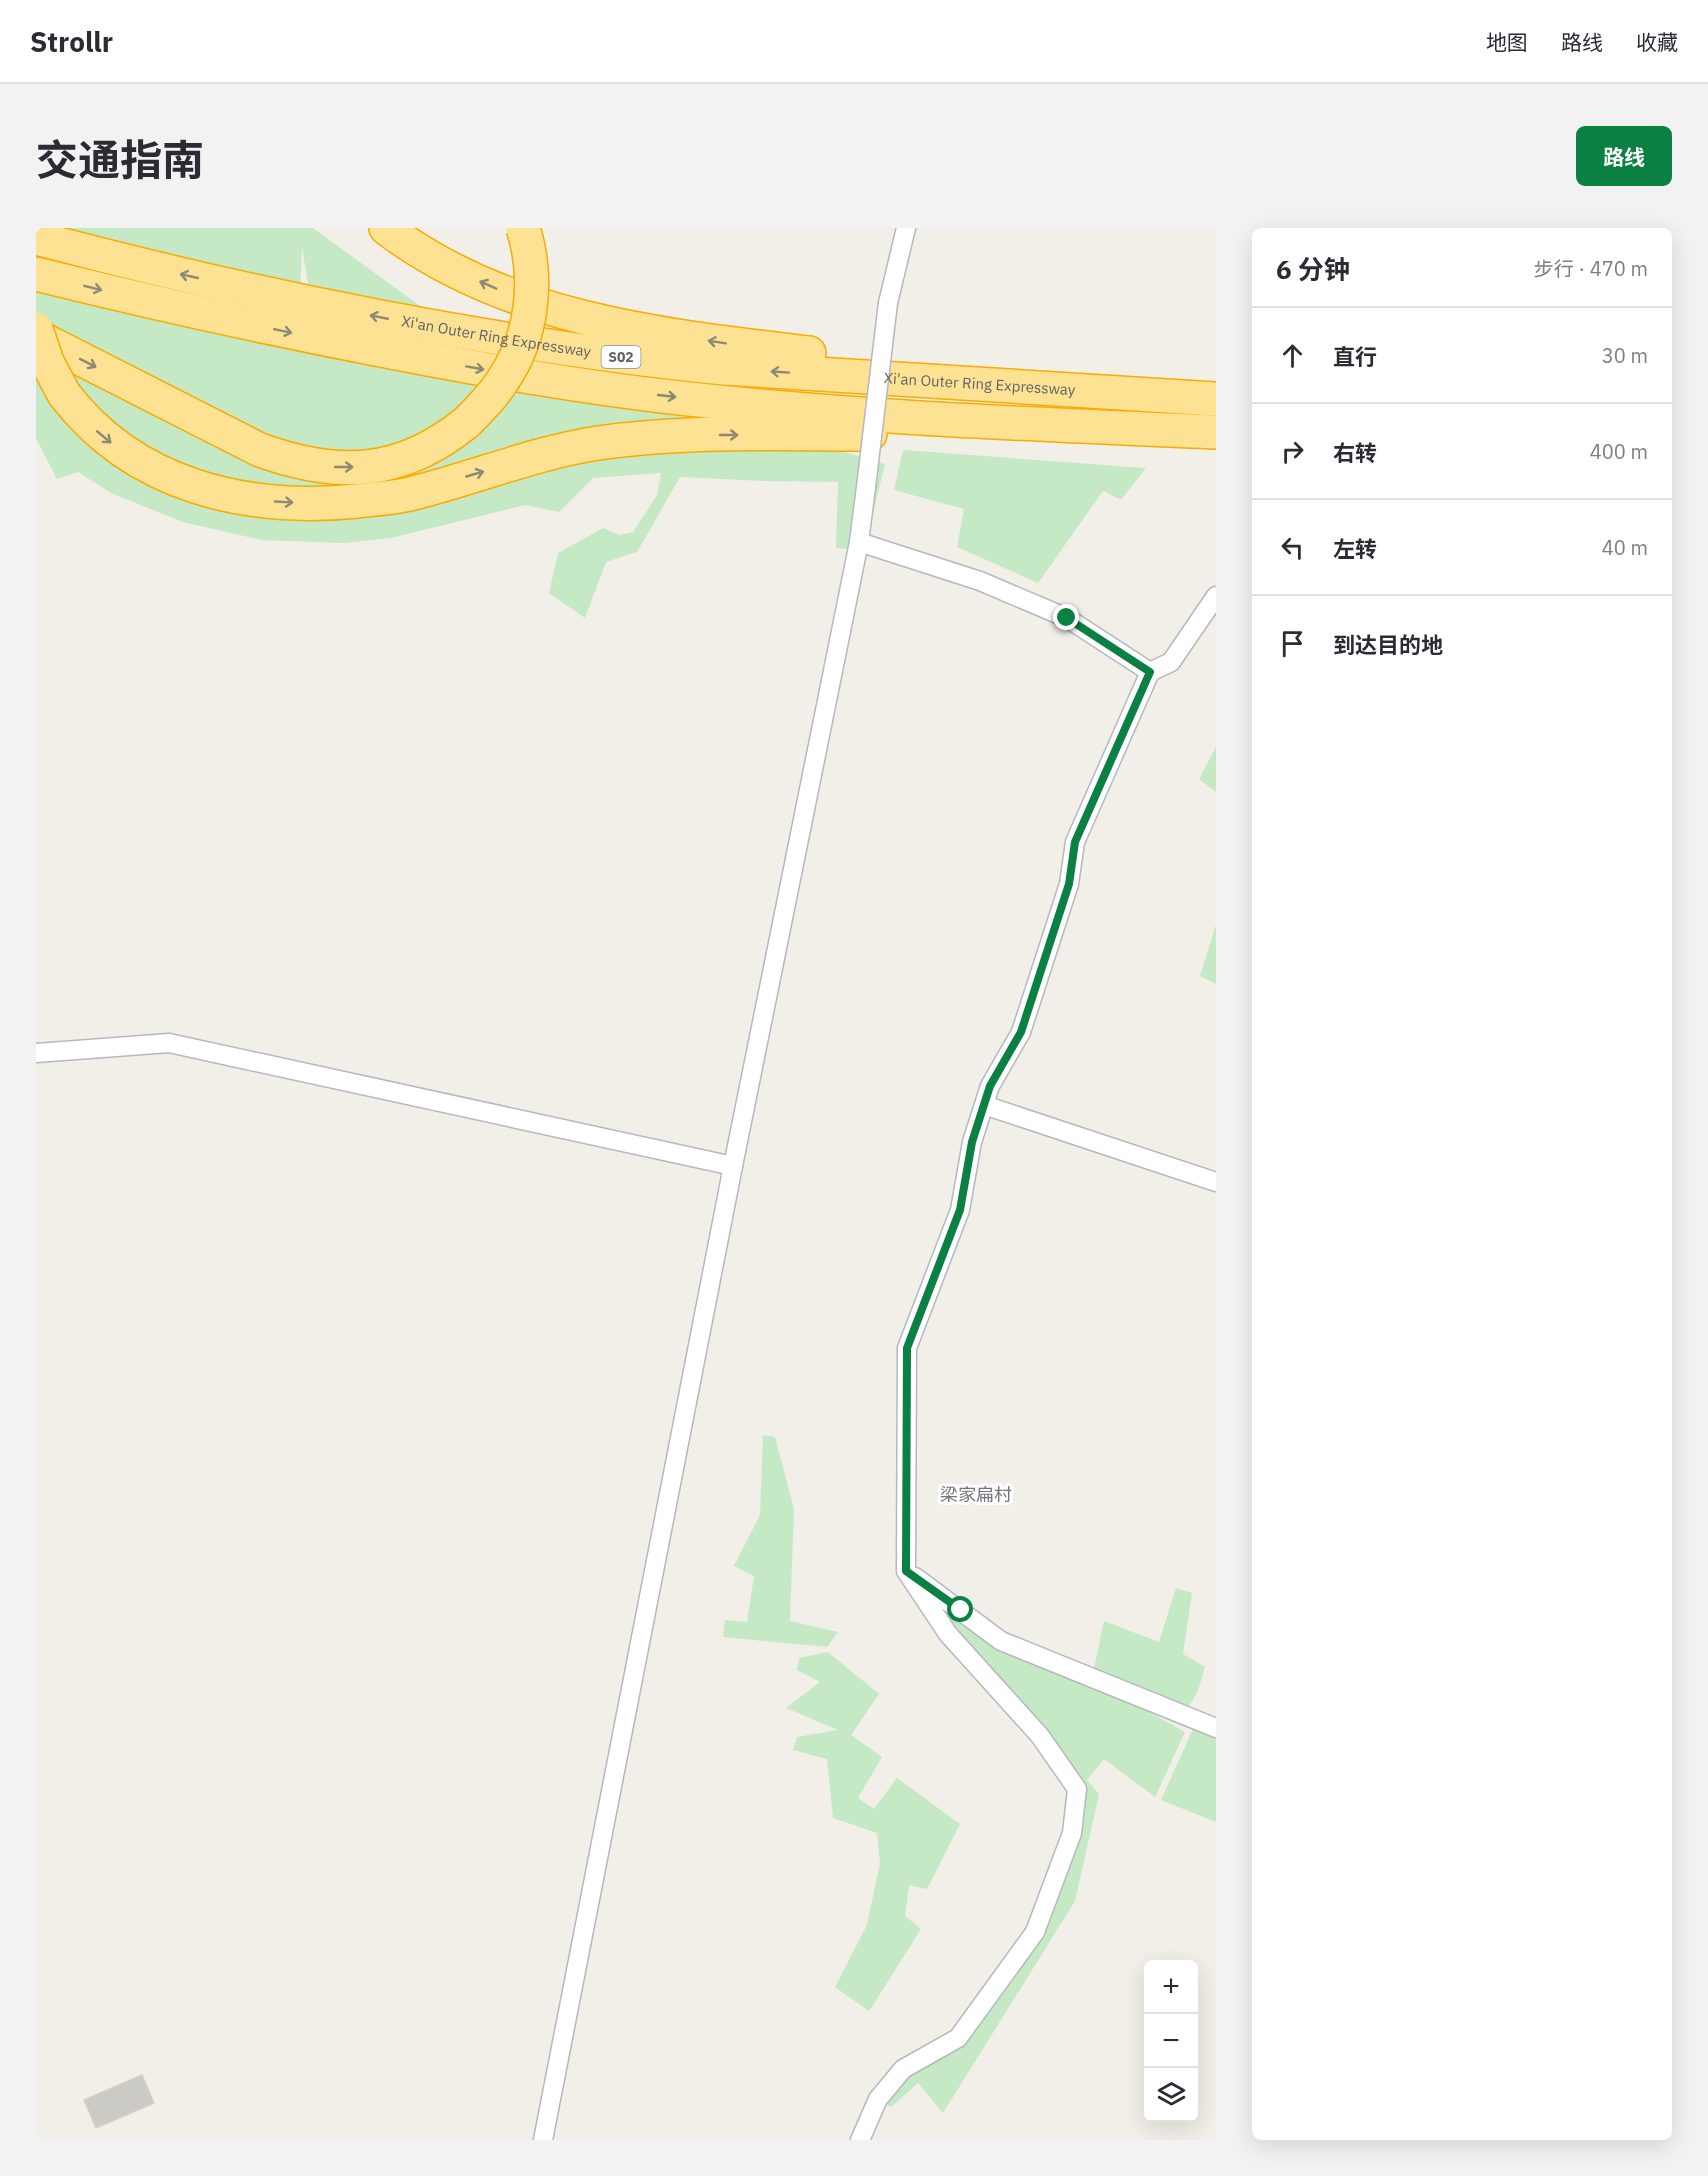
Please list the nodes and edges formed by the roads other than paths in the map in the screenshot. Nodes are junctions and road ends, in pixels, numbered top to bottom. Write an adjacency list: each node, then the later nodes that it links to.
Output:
1 (386, 228): 8 (highway, one-way to 1)
2 (523, 228): 7 (highway, one-way to 2, bridge)
3 (906, 228): 11 (street, bridge)
4 (36, 238): 8 (highway, Xi'an Outer Ring Expressway / S02, one-way to 4)
5 (36, 274): 9 (highway, S02, one-way to 9)
6 (36, 329): 9 (highway, one-way to 9, bridge)
7 (36, 336)
8 (1215, 399)
9 (1147, 429): 10 (highway, S02)
10 (1216, 432)
11 (859, 542): 13 (street); 16 (street)
12 (1216, 596): 13 (street)
13 (1150, 672): 15 (street)
14 (36, 1053): 16 (street)
15 (984, 1105): 17 (street); 18 (street)
16 (733, 1166): 20 (street)
17 (1216, 1182)
18 (906, 1571): 19 (street); 21 (street)
19 (1216, 1728)
20 (543, 2140)
21 (860, 2140)

